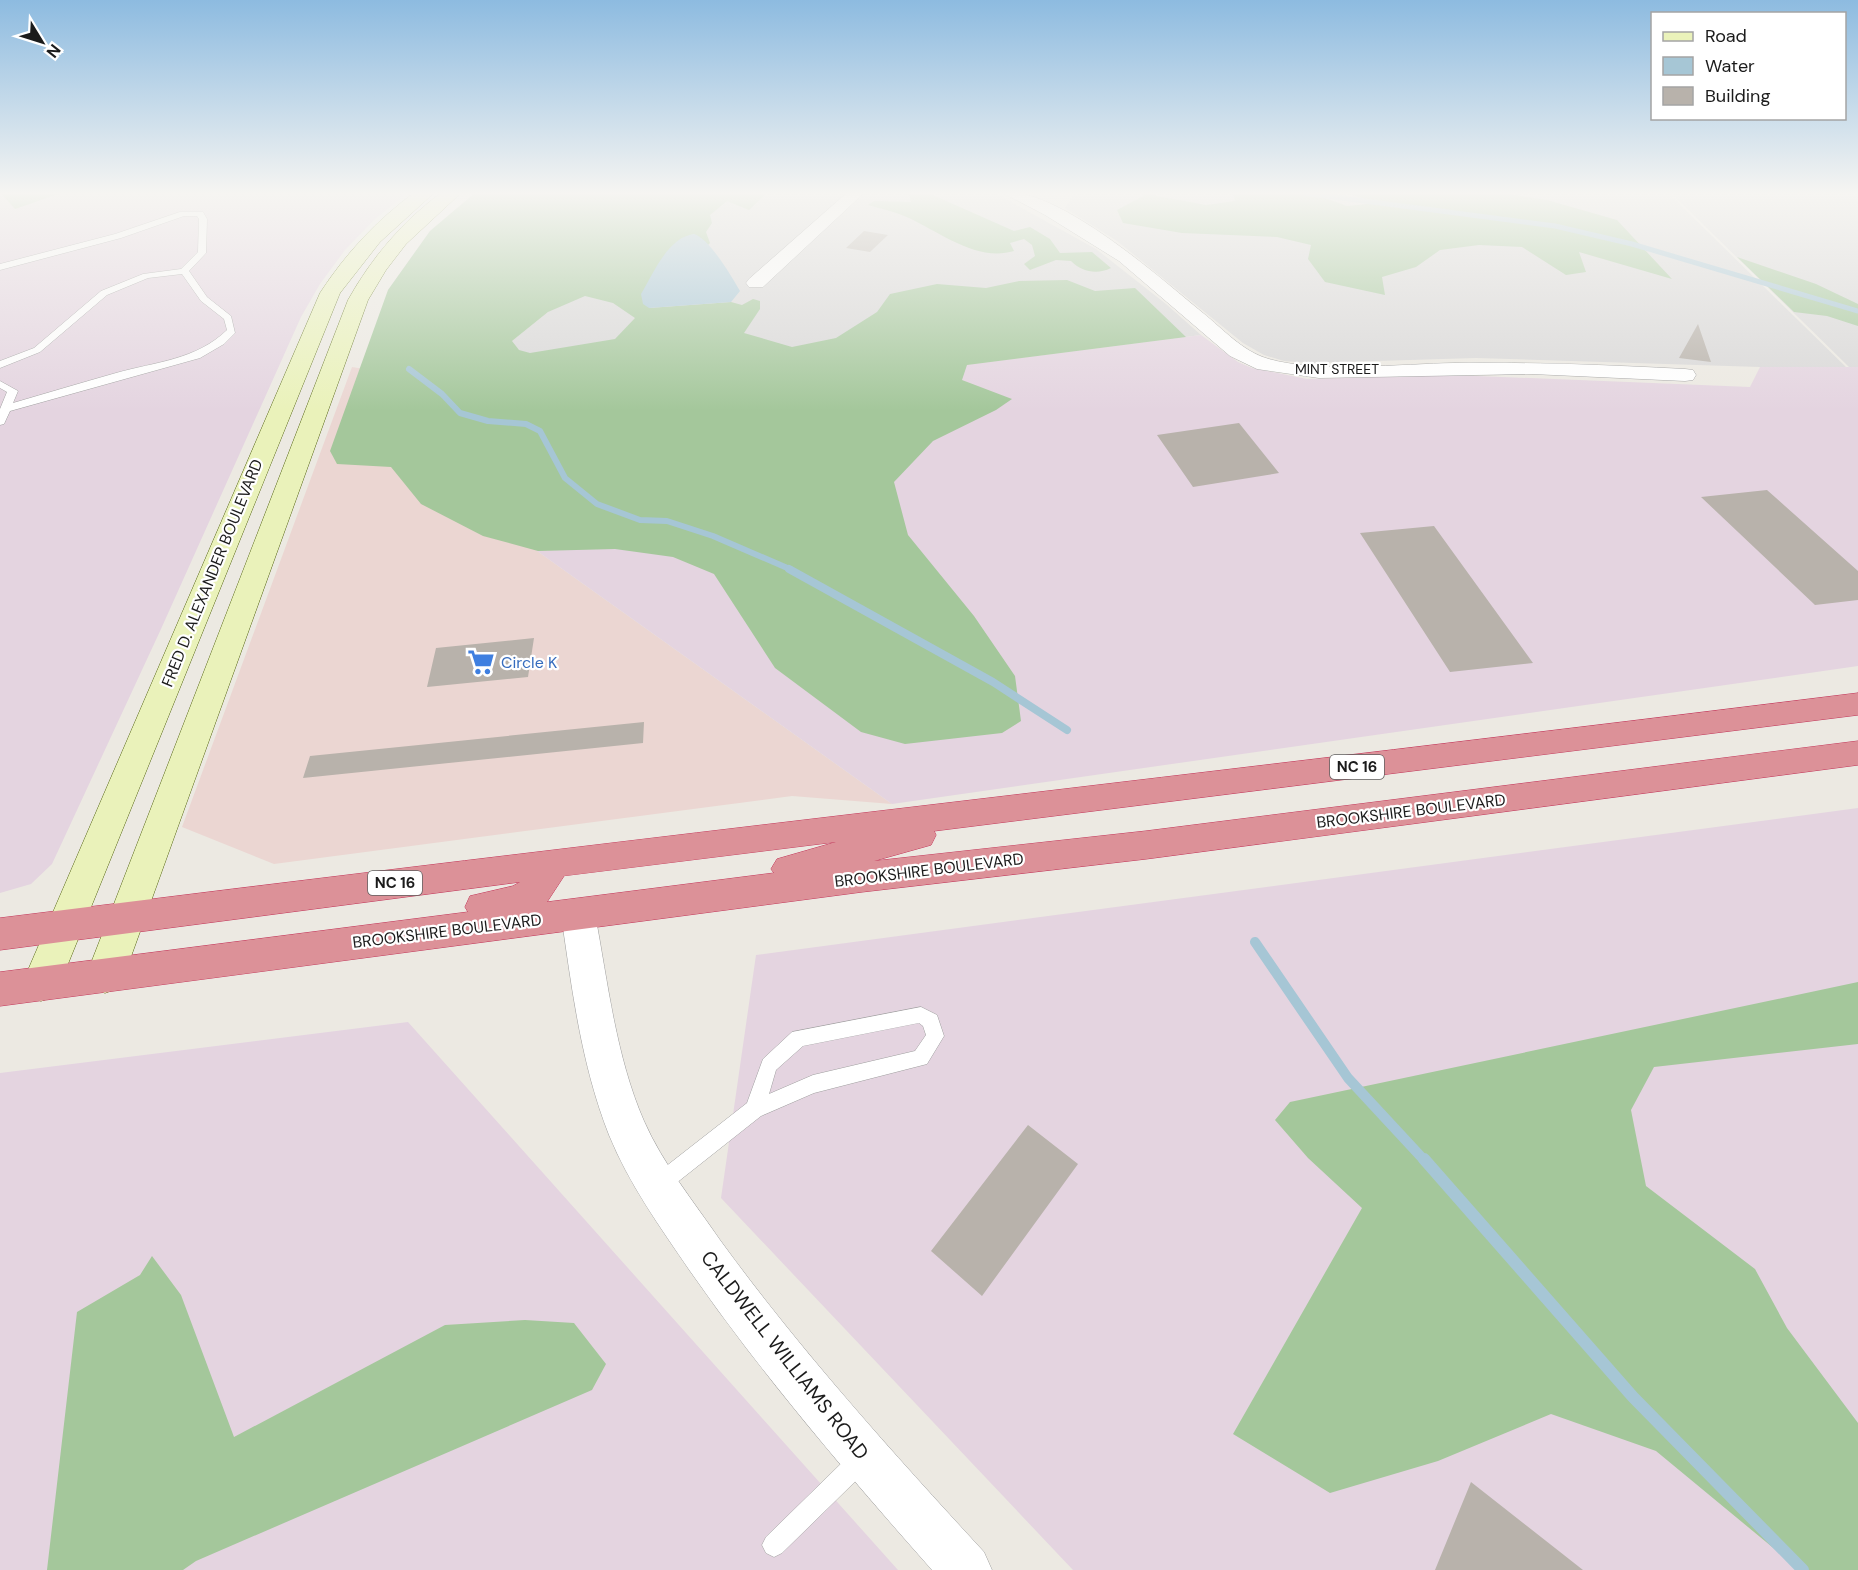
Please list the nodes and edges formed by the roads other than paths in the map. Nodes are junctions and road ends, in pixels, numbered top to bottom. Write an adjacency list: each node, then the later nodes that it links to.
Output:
1 (190, 265): 6 (lane)
2 (349, 265): 19 (main road, FRED D. ALEXANDER BOULEVARD)
3 (380, 265): 18 (main road)
4 (776, 265): 7 (street)
5 (1137, 265): 9 (street, MINT STREET)
6 (184, 271): 8 (lane); 11 (lane)
7 (756, 283)
8 (0, 365)
9 (1684, 375)
10 (0, 384): 11 (lane)
11 (5, 410): 12 (lane)
12 (0, 422)
13 (1858, 704): 15 (highway, NC 16)
14 (1858, 753): 17 (highway, BROOKSHIRE BOULEVARD)
15 (1037, 805): 16 (highway, NC 16); 17 (highway)
16 (551, 864): 18 (highway, NC 16); 21 (highway)
17 (578, 914): 21 (highway, BROOKSHIRE BOULEVARD); 26 (street, CALDWELL WILLIAMS ROAD)
18 (126, 918): 19 (highway, NC 16); 22 (main road)
19 (65, 926): 20 (highway, NC 16); 23 (main road, FRED D. ALEXANDER BOULEVARD)
20 (0, 934)
21 (270, 954): 22 (highway, BROOKSHIRE BOULEVARD)
22 (105, 976): 23 (highway, BROOKSHIRE BOULEVARD)
23 (40, 984): 24 (highway, BROOKSHIRE BOULEVARD)
24 (0, 990)
25 (754, 1109): 25 (lane); 26 (lane)
26 (658, 1185): 27 (street, CALDWELL WILLIAMS ROAD)
27 (864, 1457): 28 (lane); 29 (street, CALDWELL WILLIAMS ROAD)
28 (774, 1545)
29 (966, 1570)

